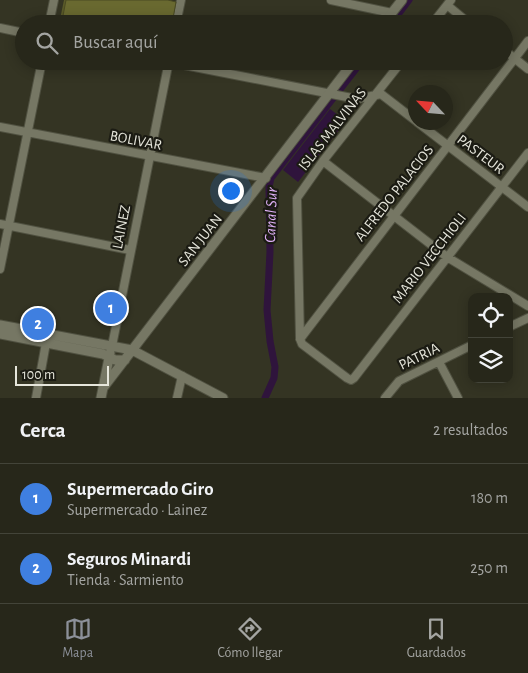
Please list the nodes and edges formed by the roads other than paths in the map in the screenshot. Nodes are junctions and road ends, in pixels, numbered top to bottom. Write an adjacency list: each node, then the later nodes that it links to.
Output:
1 (54, 0): 7 (street)
2 (181, 0): 8 (street)
3 (331, 0): 6 (street)
4 (402, 0): 6 (street)
5 (449, 3): 9 (street); 10 (street)
6 (392, 13)
7 (51, 15)
8 (178, 15)
9 (439, 15)
10 (461, 15)
11 (0, 28): 12 (street)
12 (15, 31)
13 (528, 41): 14 (street, ALFREDO PALACIOS)
14 (515, 58): 15 (street, ALFREDO PALACIOS); 16 (street)
15 (513, 61)
16 (528, 69)
17 (40, 70): 30 (street)
18 (165, 70): 33 (street, LAINEZ)
19 (207, 70): 23 (street)
20 (347, 70): 23 (street, SAN JUAN)
21 (395, 70): 24 (street, ISLAS MALVINAS)
22 (506, 70): 31 (street, ALFREDO PALACIOS)
23 (328, 94): 25 (street); 35 (street, SAN JUAN)
24 (377, 94): 25 (street); 26 (street, ISLAS MALVINAS); 27 (street, PASTEUR)
25 (355, 99): 26 (street)
26 (363, 111): 34 (street, ISLAS MALVINAS)
27 (408, 116)
28 (0, 127): 30 (street, BOLIVAR)
29 (427, 130): 31 (street, PASTEUR)
30 (27, 132): 33 (street, BOLIVAR); 39 (street)
31 (448, 146): 36 (street, PASTEUR); 38 (street, ALFREDO PALACIOS)
32 (528, 153): 36 (street, MARIO VECCHIOLI)
33 (149, 156): 35 (street, BOLIVAR); 40 (street, LAINEZ)
34 (323, 161): 38 (street); 48 (street, ISLAS MALVINAS)
35 (266, 178): 52 (street, SAN JUAN)
36 (501, 187): 37 (street, PASTEUR); 41 (street, MARIO VECCHIOLI)
37 (528, 207)
38 (393, 216): 41 (street); 48 (street, ALFREDO PALACIOS)
39 (4, 225): 40 (street); 42 (street)
40 (130, 250): 50 (street, LAINEZ)
41 (447, 257): 43 (street); 48 (street, MARIO VECCHIOLI)
42 (0, 269)
43 (528, 306)
44 (528, 318): 46 (street)
45 (0, 325): 50 (street)
46 (513, 325)
47 (0, 334): 49 (street)
48 (300, 339)
49 (46, 344): 53 (street); 58 (street)
50 (112, 346): 52 (street); 53 (street, LAINEZ)
51 (468, 347): 55 (street, PATRIA)
52 (132, 350): 54 (street, SAN JUAN); 56 (street)
53 (110, 357): 54 (street); 57 (street, LAINEZ)
54 (125, 360): 57 (street, SAN JUAN)
55 (439, 362): 62 (street, PATRIA); 63 (street)
56 (182, 376): 60 (street); 61 (street)
57 (103, 388): 59 (street, LAINEZ)
58 (36, 398)
59 (101, 398)
60 (177, 398)
61 (223, 398)
62 (384, 398)
63 (458, 398)

